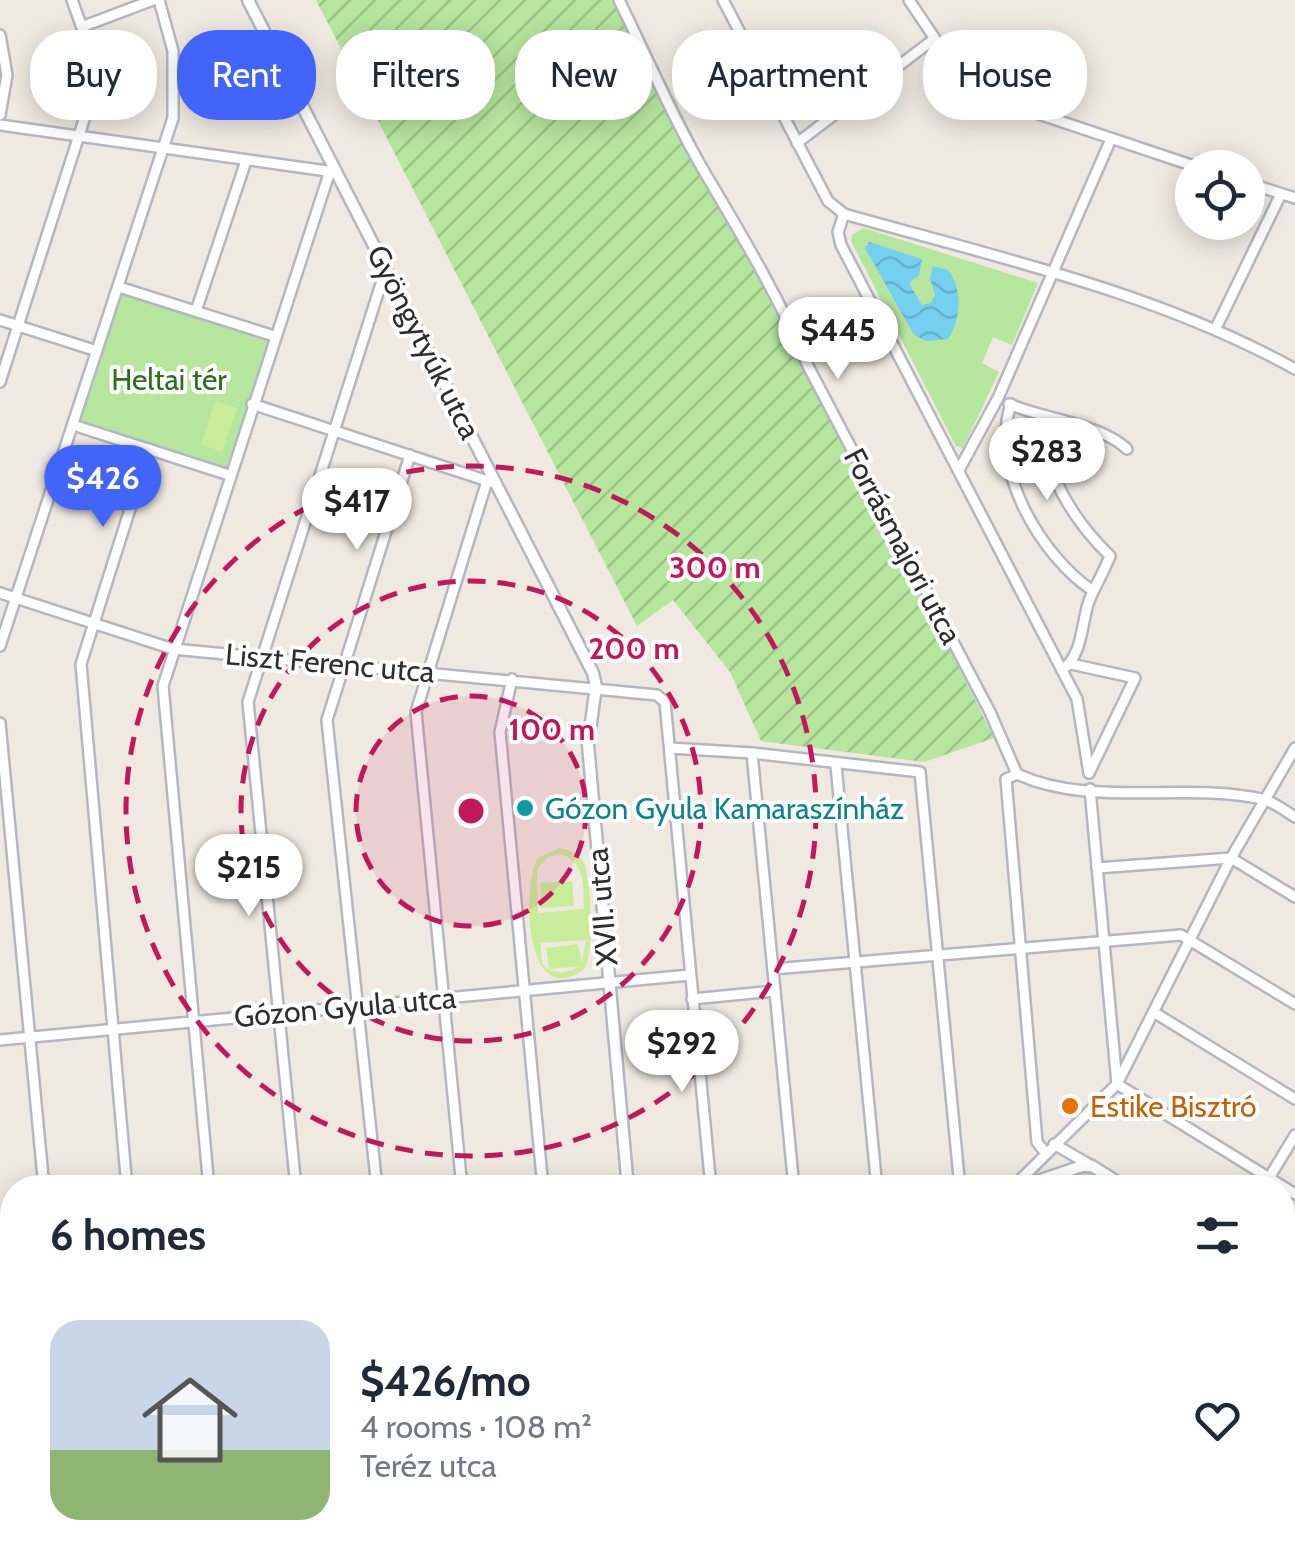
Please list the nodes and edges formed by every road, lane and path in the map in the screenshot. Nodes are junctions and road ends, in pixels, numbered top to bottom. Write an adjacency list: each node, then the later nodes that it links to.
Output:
1 (72, 0): 7 (street)
2 (156, 0): 7 (street); 17 (street)
3 (248, 0): 20 (street, Gyöngytyúk utca)
4 (619, 0): 65 (street, Forrásmajori utca)
5 (724, 0): 16 (street)
6 (909, 0): 8 (street)
7 (84, 26): 14 (street)
8 (929, 30)
9 (0, 36): 11 (street)
10 (923, 46): 16 (street)
11 (0, 114)
12 (1056, 120): 15 (street)
13 (0, 125): 14 (street)
14 (81, 138): 17 (street); 30 (street)
15 (1111, 139): 18 (street); 26 (street)
16 (797, 143): 24 (street)
17 (165, 150): 19 (street); 27 (street)
18 (1175, 160)
19 (246, 161): 20 (street); 28 (street)
20 (333, 172): 25 (street, Gyöngytyúk utca); 32 (street)
21 (1265, 189): 22 (street)
22 (1281, 194): 23 (street); 31 (street)
23 (1295, 198)
24 (844, 214): 26 (street); 45 (street)
25 (386, 265): 41 (street); 47 (street, Gyöngytyúk utca)
26 (1051, 273): 31 (street); 36 (street)
27 (119, 287): 28 (street); 33 (street)
28 (196, 312): 32 (street)
29 (0, 320): 30 (street)
30 (19, 326): 33 (street); 35 (street)
31 (1216, 328): 34 (street)
32 (274, 336): 37 (street)
33 (97, 350): 40 (street)
34 (1295, 369)
35 (0, 382)
36 (998, 398): 38 (street); 45 (street)
37 (252, 404): 41 (street); 46 (street)
38 (1011, 404): 39 (street); 48 (street)
39 (1046, 418): 43 (street); 48 (street)
40 (73, 425): 42 (street); 50 (street)
41 (334, 430): 44 (street); 54 (street)
42 (149, 449): 46 (street); 51 (street)
43 (1127, 449)
44 (410, 455): 47 (street); 55 (street)
45 (959, 470): 56 (street)
46 (229, 475): 53 (street)
47 (490, 482): 57 (street); 59 (street, Gyöngytyúk utca)
48 (1093, 591): 56 (street)
49 (0, 592): 50 (street, Liszt Ferenc utca)
50 (15, 597): 51 (street, Liszt Ferenc utca); 52 (street)
51 (94, 622): 53 (street, Liszt Ferenc utca); 89 (street)
52 (0, 646)
53 (172, 649): 54 (street, Liszt Ferenc utca); 88 (street)
54 (260, 656): 55 (street, Liszt Ferenc utca); 87 (street)
55 (342, 664): 57 (street, Liszt Ferenc utca); 85 (street)
56 (1066, 667): 56 (street)
57 (427, 672): 58 (street, Liszt Ferenc utca); 82 (street)
58 (512, 679): 59 (street, Liszt Ferenc utca); 80 (street)
59 (596, 686): 61 (street, Liszt Ferenc utca); 79 (street, XVII. utca)
60 (0, 722): 90 (street)
61 (670, 748): 63 (street); 78 (street)
62 (1295, 748): 67 (street)
63 (752, 752): 64 (street); 77 (street)
64 (836, 766): 75 (street); 76 (street)
65 (1017, 774): 66 (street); 74 (street)
66 (1090, 789): 67 (street); 70 (street)
67 (1264, 799): 68 (street); 69 (street)
68 (1295, 818)
69 (1230, 858): 70 (street); 71 (street); 72 (street)
70 (1097, 868): 73 (street)
71 (1295, 898)
72 (1191, 940): 73 (street); 84 (street); 86 (street)
73 (1102, 942): 74 (street); 92 (street)
74 (1020, 947): 75 (street); 96 (street)
75 (935, 953): 76 (street); 109 (street)
76 (856, 962): 77 (street); 108 (street)
77 (773, 969): 81 (street)
78 (690, 975): 79 (street, Gózon Gyula utca); 83 (street)
79 (608, 982): 80 (street, Gózon Gyula utca); 105 (street, XVII. utca)
80 (524, 991): 82 (street, Gózon Gyula utca); 104 (street)
81 (775, 991): 83 (street); 107 (street)
82 (442, 998): 85 (street, Gózon Gyula utca); 103 (street)
83 (692, 998): 106 (street)
84 (1295, 1004)
85 (359, 1007): 87 (street, Gózon Gyula utca); 102 (street)
86 (1155, 1012): 92 (street); 93 (street)
87 (278, 1014): 88 (street, Gózon Gyula utca); 101 (street)
88 (193, 1022): 89 (street, Gózon Gyula utca); 100 (street)
89 (110, 1030): 90 (street, Gózon Gyula utca); 99 (street)
90 (29, 1038): 91 (street, Gózon Gyula utca); 98 (street)
91 (0, 1040)
92 (1117, 1084): 95 (street); 113 (street)
93 (1295, 1099)
94 (1295, 1135): 114 (street)
95 (1054, 1144): 96 (street); 97 (street)
96 (1044, 1152): 110 (street)
97 (1092, 1166): 111 (street); 112 (street)
98 (43, 1175)
99 (126, 1175)
100 (209, 1175)
101 (295, 1175)
102 (376, 1175)
103 (461, 1175)
104 (542, 1175)
105 (627, 1175)
106 (710, 1175)
107 (793, 1175)
108 (876, 1175)
109 (959, 1175)
110 (1025, 1175)
111 (1049, 1175)
112 (1106, 1175)
113 (1254, 1175)
114 (1271, 1175)

